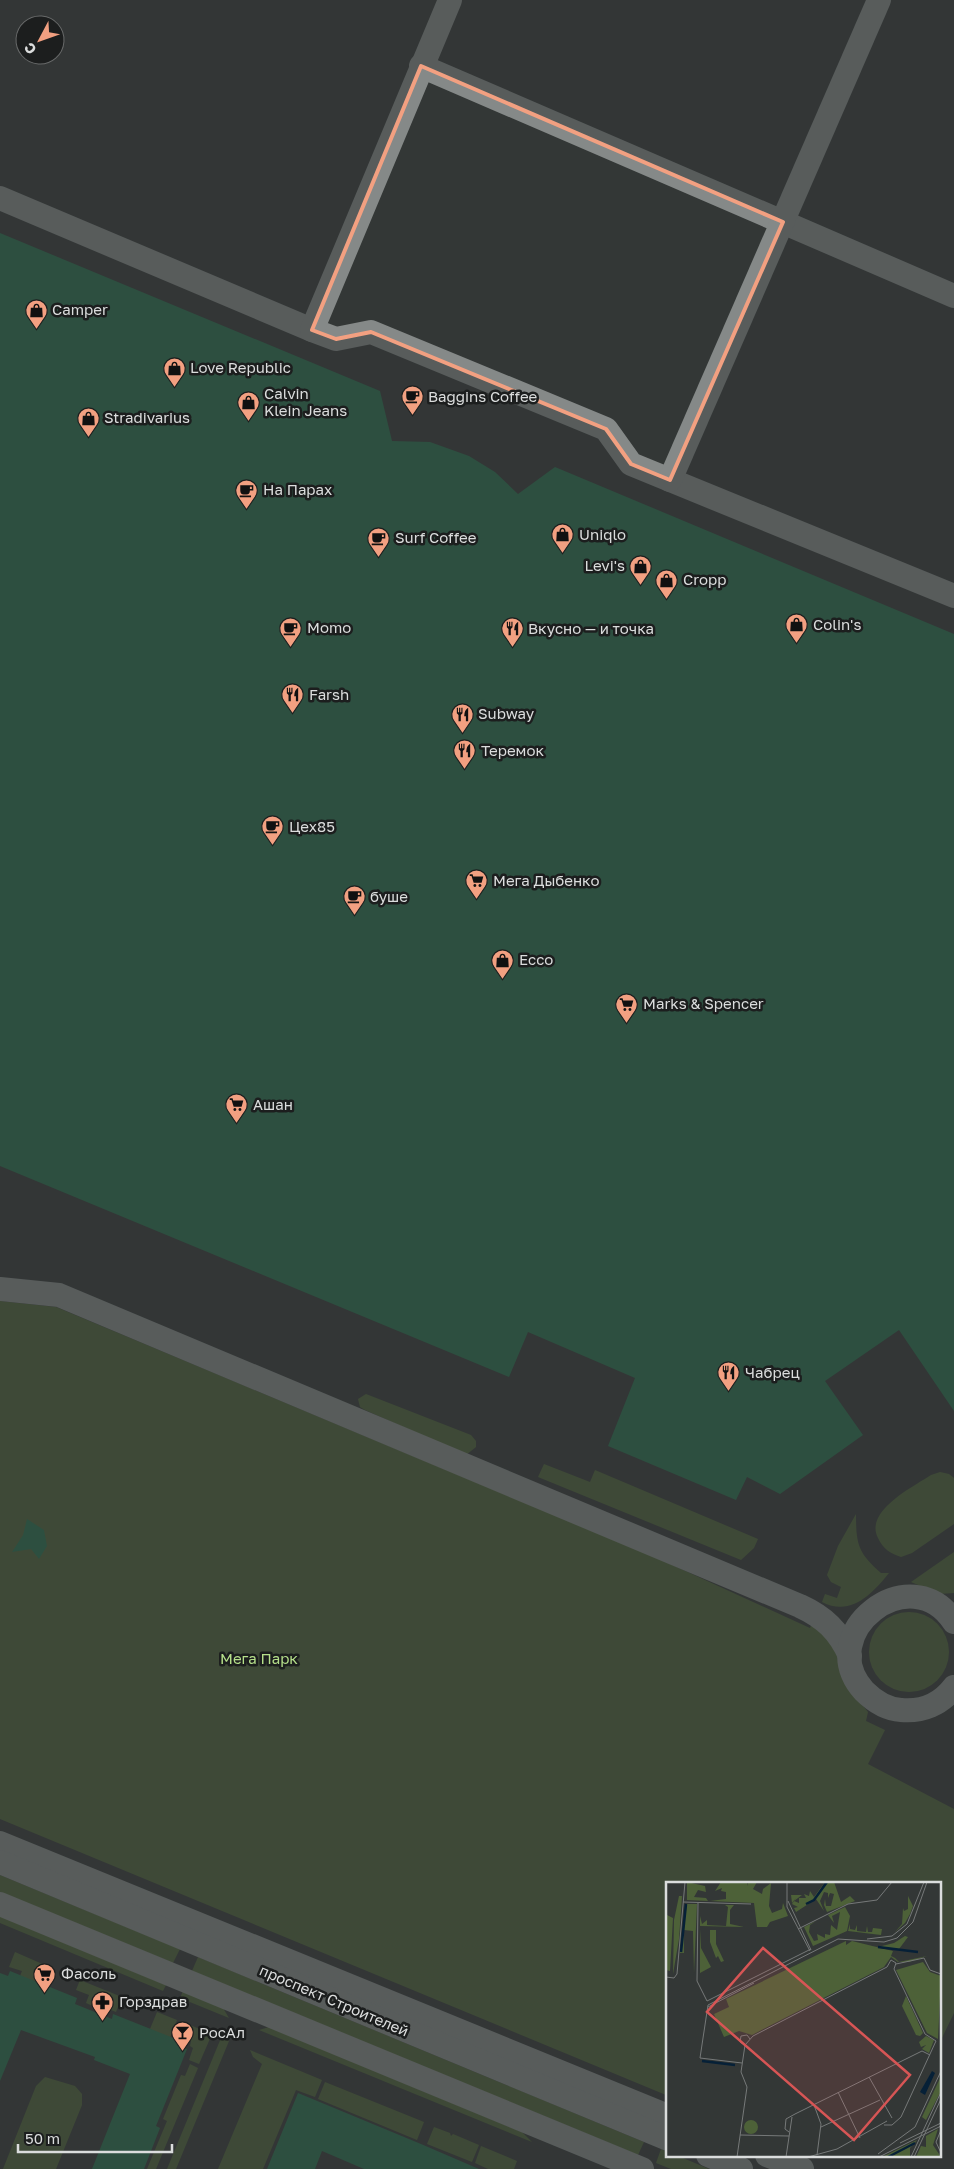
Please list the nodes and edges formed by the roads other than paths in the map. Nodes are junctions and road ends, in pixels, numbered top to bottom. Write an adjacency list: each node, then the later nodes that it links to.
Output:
1 (450, 0): 3 (street)
2 (879, 0): 5 (street)
3 (421, 66): 5 (street); 7 (street)
4 (0, 198): 7 (street)
5 (783, 222): 6 (street); 8 (street)
6 (954, 296)
7 (312, 330): 8 (street)
8 (670, 480): 9 (street)
9 (952, 590)
10 (0, 1289): 12 (street)
11 (870, 1611): 12 (street); 13 (street); 14 (street)
12 (816, 1613): 14 (street)
13 (953, 1619)
14 (850, 1656): 15 (street)
15 (954, 1687)
16 (0, 1844): 19 (street, проспект Строителей)
17 (0, 1862): 20 (street, проспект Строителей)
18 (0, 1904): 23 (street)
19 (666, 2115)
20 (666, 2138)
21 (710, 2156): 24 (street)
22 (770, 2156): 25 (street)
23 (642, 2169)
24 (742, 2169)
25 (802, 2169)

